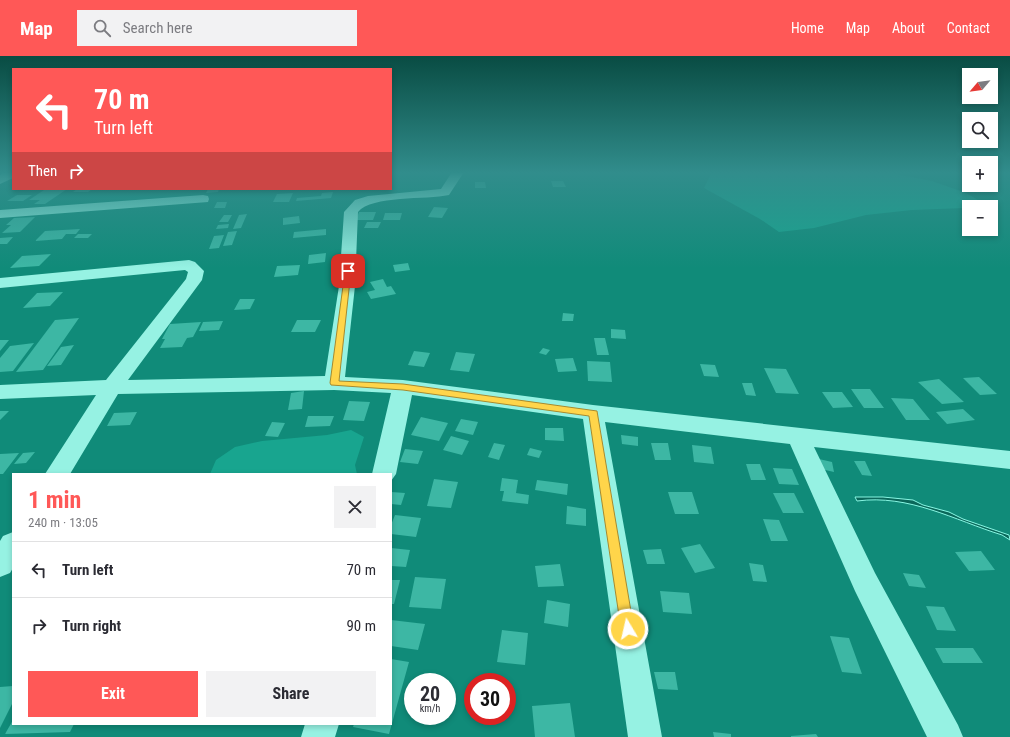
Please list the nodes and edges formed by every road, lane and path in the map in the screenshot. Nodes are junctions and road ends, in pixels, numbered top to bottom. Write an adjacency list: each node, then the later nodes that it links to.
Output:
1 (130, 204): 3 (street)
2 (359, 204): 5 (street)
3 (0, 214)
4 (0, 283): 6 (street)
5 (334, 383): 6 (street); 7 (street)
6 (112, 387): 8 (street); 12 (street)
7 (403, 387): 9 (street); 13 (street)
8 (0, 392)
9 (594, 413): 10 (street); 18 (street)
10 (798, 437): 11 (street); 19 (street)
11 (1010, 460)
12 (58, 473)
13 (384, 473)
14 (12, 546): 15 (street)
15 (0, 564)
16 (322, 725): 17 (street)
17 (318, 737)
18 (645, 737)
19 (946, 737)

